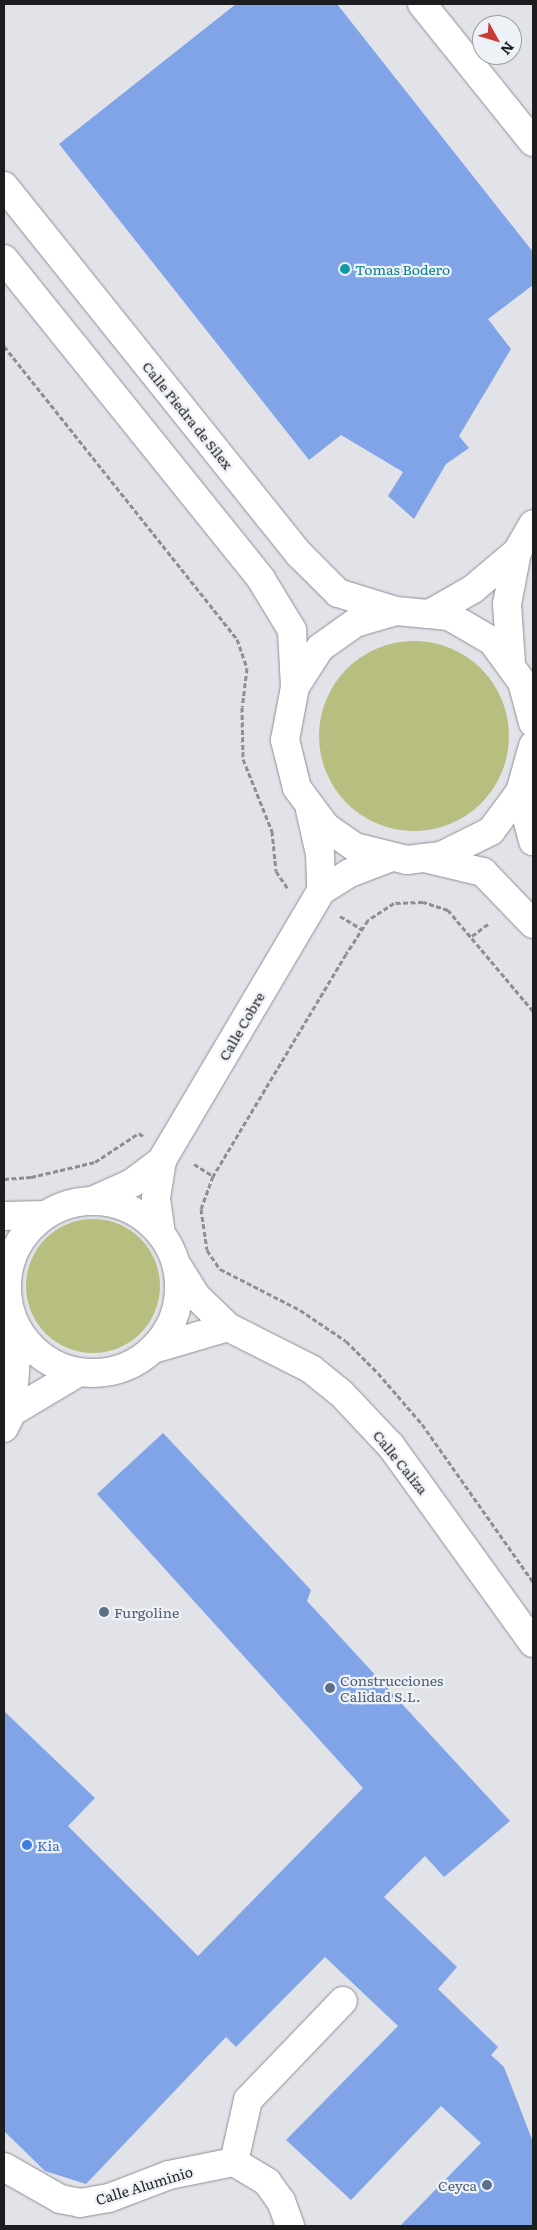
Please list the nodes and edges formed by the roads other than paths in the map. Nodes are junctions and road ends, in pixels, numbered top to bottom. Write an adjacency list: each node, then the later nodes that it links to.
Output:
1 (422, 4): 2 (street)
2 (533, 142)
3 (4, 186): 7 (street, Calle Piedra de Sílex)
4 (4, 259): 10 (street)
5 (533, 524): 6 (street)
6 (517, 552): 8 (street); 9 (street)
7 (396, 611): 8 (street); 10 (street)
8 (433, 612): 9 (street)
9 (512, 663): 11 (street)
10 (295, 687): 14 (street)
11 (533, 723)
12 (533, 746): 13 (street)
13 (520, 792): 15 (street); 17 (street)
14 (310, 810): 16 (street); 18 (street)
15 (533, 841)
16 (390, 858): 17 (street); 18 (street, Calle Cobre)
17 (427, 858): 19 (street)
18 (318, 896): 20 (street, Calle Cobre)
19 (533, 924)
20 (162, 1160): 21 (street, Calle Cobre); 24 (street, Calle Cobre)
21 (92, 1200): 22 (street); 24 (street)
22 (45, 1215): 23 (street); 25 (street)
23 (4, 1216)
24 (161, 1234): 26 (street)
25 (7, 1256): 28 (street)
26 (176, 1264): 27 (street, Calle Caliza); 29 (street)
27 (228, 1327): 29 (street); 32 (street, Calle Caliza)
28 (18, 1330): 30 (street); 31 (street)
29 (153, 1349): 30 (street)
30 (79, 1372): 31 (street)
31 (8, 1420)
32 (533, 1643)
33 (343, 2001): 34 (street)
34 (234, 2162): 35 (street, Calle Aluminio); 36 (street)
35 (4, 2167)
36 (290, 2226)

